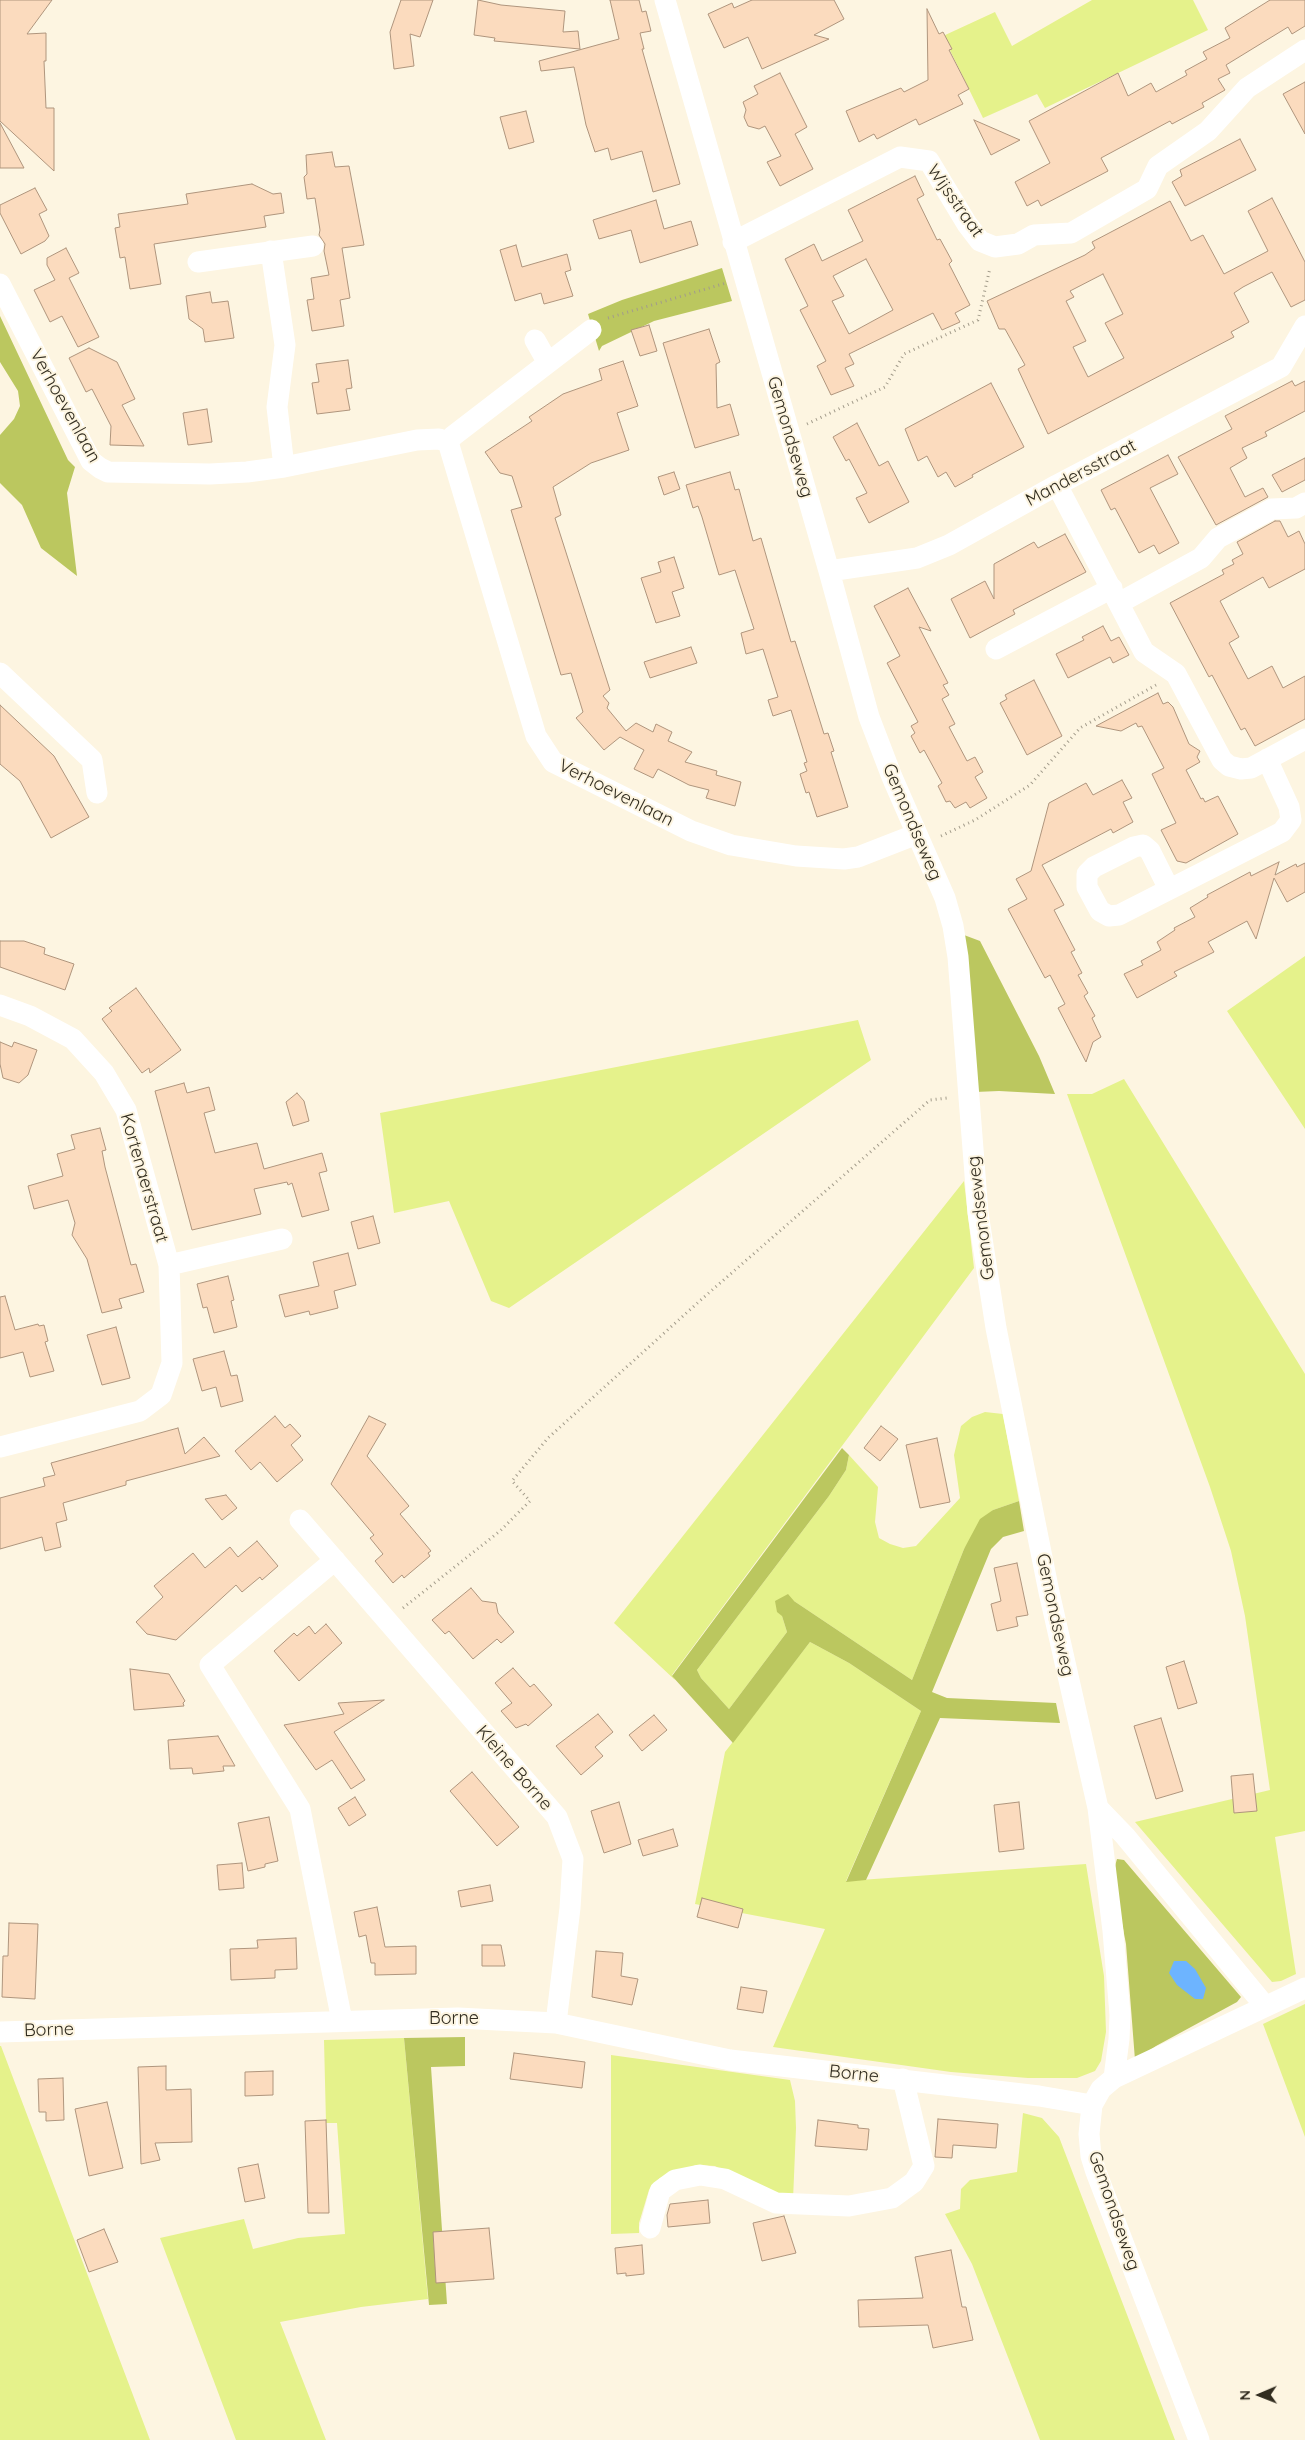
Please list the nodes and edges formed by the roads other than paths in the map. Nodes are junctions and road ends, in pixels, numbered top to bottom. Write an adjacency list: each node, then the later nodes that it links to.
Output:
1 (664, 0): 3 (street, Gemondseweg)
2 (1305, 50): 3 (street, Wijsstraat)
3 (733, 242): 16 (street, Gemondseweg)
4 (313, 246): 5 (street)
5 (271, 251): 6 (street); 13 (street)
6 (198, 262)
7 (0, 284): 13 (street, Verhoevenlaan)
8 (1305, 326): 14 (street, Mandersstraat)
9 (591, 330): 11 (street)
10 (535, 340): 11 (street)
11 (548, 363): 12 (street)
12 (448, 442): 13 (street, Verhoevenlaan); 23 (street, Verhoevenlaan)
13 (284, 467)
14 (1057, 485): 16 (street, Mandersstraat); 17 (street)
15 (1305, 503): 17 (street)
16 (830, 572): 23 (street, Gemondseweg)
17 (1115, 595): 18 (street); 21 (street)
18 (996, 649)
19 (0, 673): 22 (street)
20 (1305, 739): 21 (street)
21 (1267, 759): 24 (street)
22 (97, 793)
23 (919, 839): 31 (street, Gemondseweg)
24 (1170, 889)
25 (0, 1005): 27 (street, Kortenaerstraat)
26 (282, 1239): 27 (street, Kortenaerstraat)
27 (169, 1265): 28 (street, Kortenaerstraat)
28 (0, 1447)
29 (300, 1520): 30 (street, Kleine Borne)
30 (335, 1560): 34 (street); 35 (street, Kleine Borne)
31 (1098, 1808): 33 (street); 37 (street, Gemondseweg)
32 (1305, 1988): 33 (street)
33 (1265, 2006): 37 (street)
34 (342, 2021): 35 (street, Borne); 36 (street, Borne)
35 (556, 2023): 38 (street, Borne)
36 (0, 2032)
37 (1114, 2078): 39 (street, Gemondseweg)
38 (903, 2079): 39 (street, Borne); 40 (street, Borne)
39 (1092, 2105): 41 (street, Gemondseweg)
40 (650, 2228)
41 (1199, 2440)

